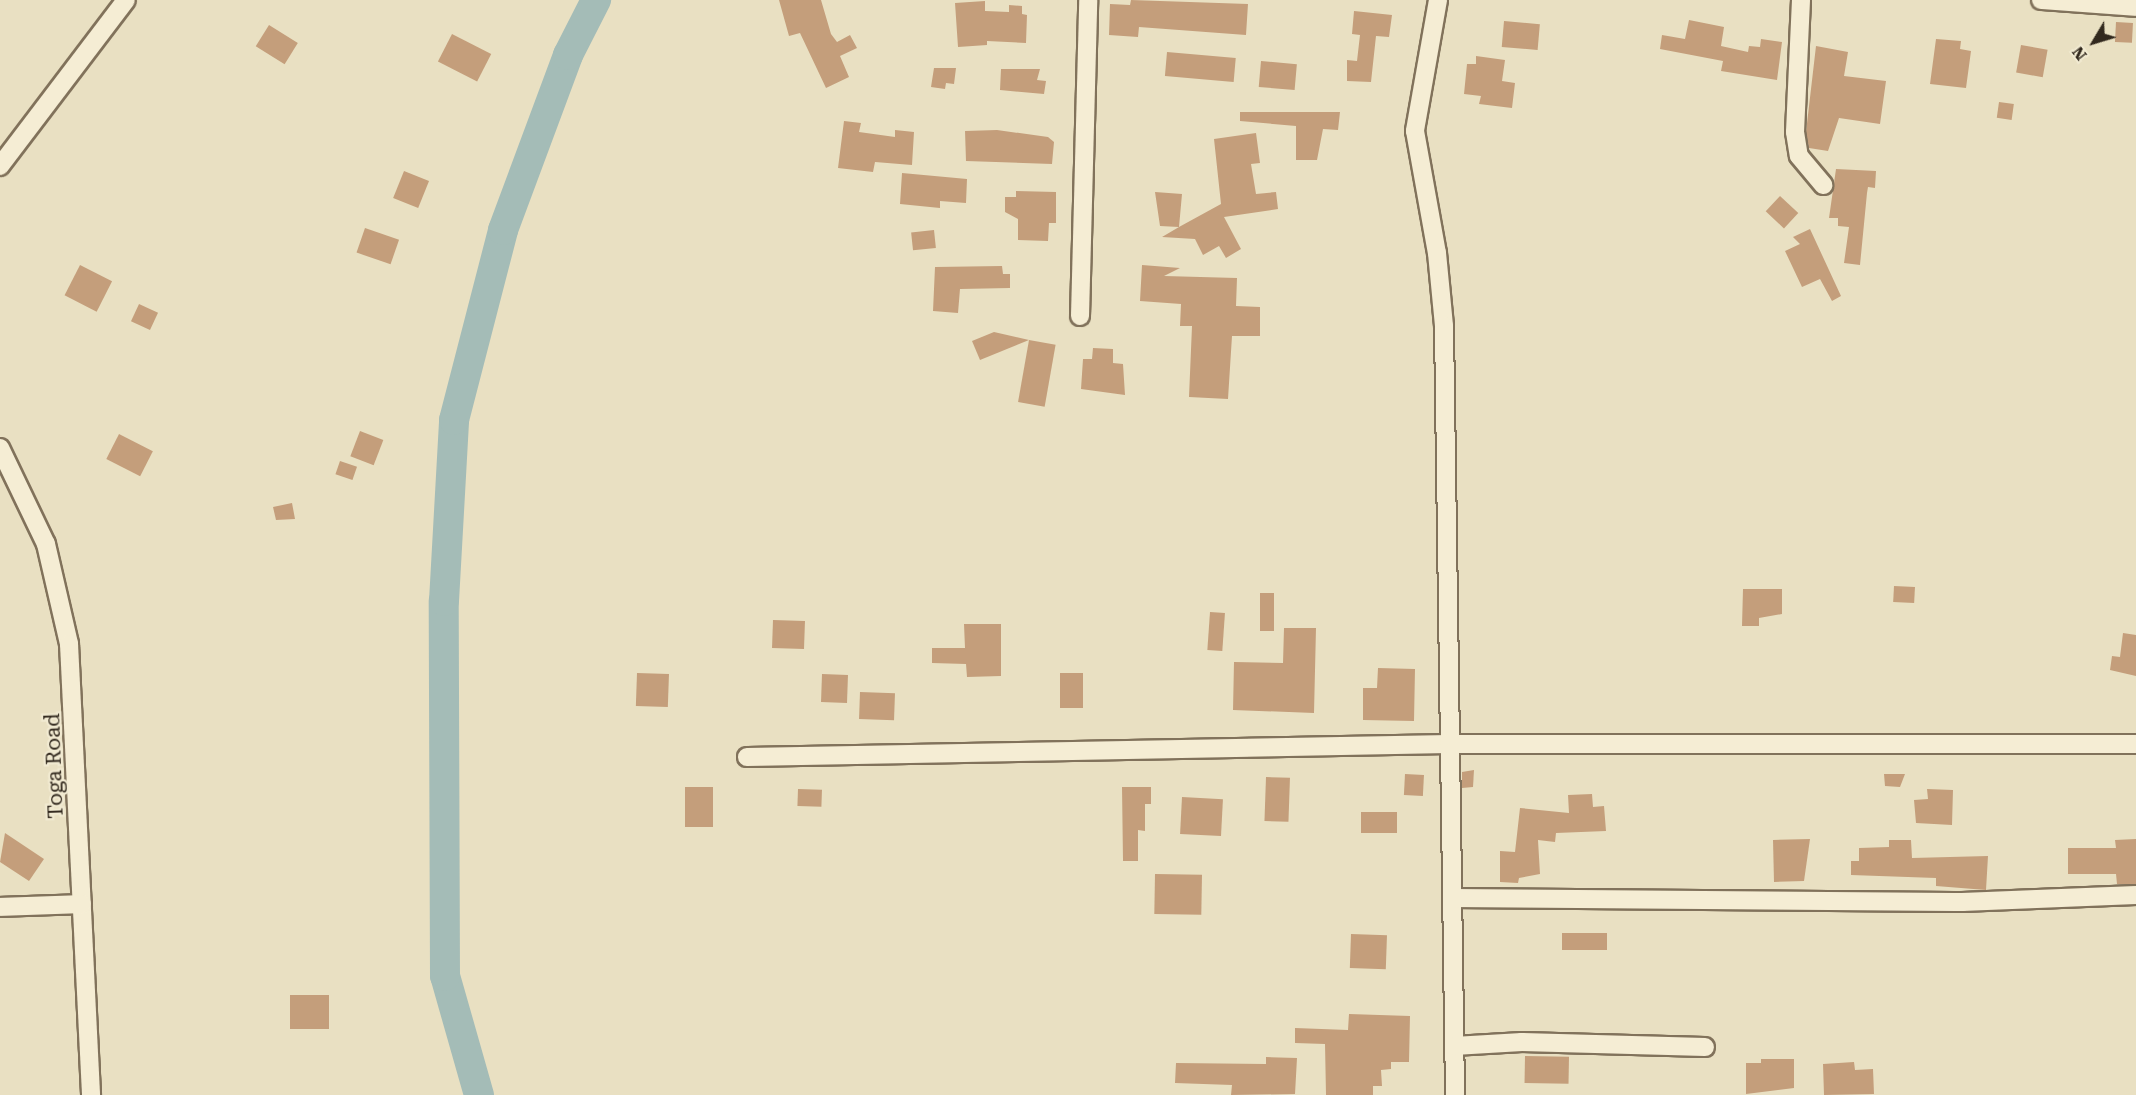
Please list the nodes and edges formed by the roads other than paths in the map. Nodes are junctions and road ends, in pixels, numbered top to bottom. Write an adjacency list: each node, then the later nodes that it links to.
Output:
1 (126, 0): 7 (street)
2 (1088, 0): 9 (street)
3 (1438, 0): 11 (street)
4 (1801, 0): 8 (street)
5 (2041, 0): 6 (street)
6 (2136, 7)
7 (0, 166)
8 (1823, 185)
9 (1080, 316)
10 (0, 448): 16 (street, Toga Road)
11 (1449, 744): 12 (street); 13 (street); 15 (street)
12 (2136, 744)
13 (747, 757)
14 (2136, 895): 15 (street)
15 (1452, 898): 18 (street)
16 (82, 904): 17 (street); 20 (street, Toga Road)
17 (0, 907)
18 (1454, 1046): 19 (street); 21 (street)
19 (1705, 1047)
20 (91, 1095)
21 (1455, 1095)

